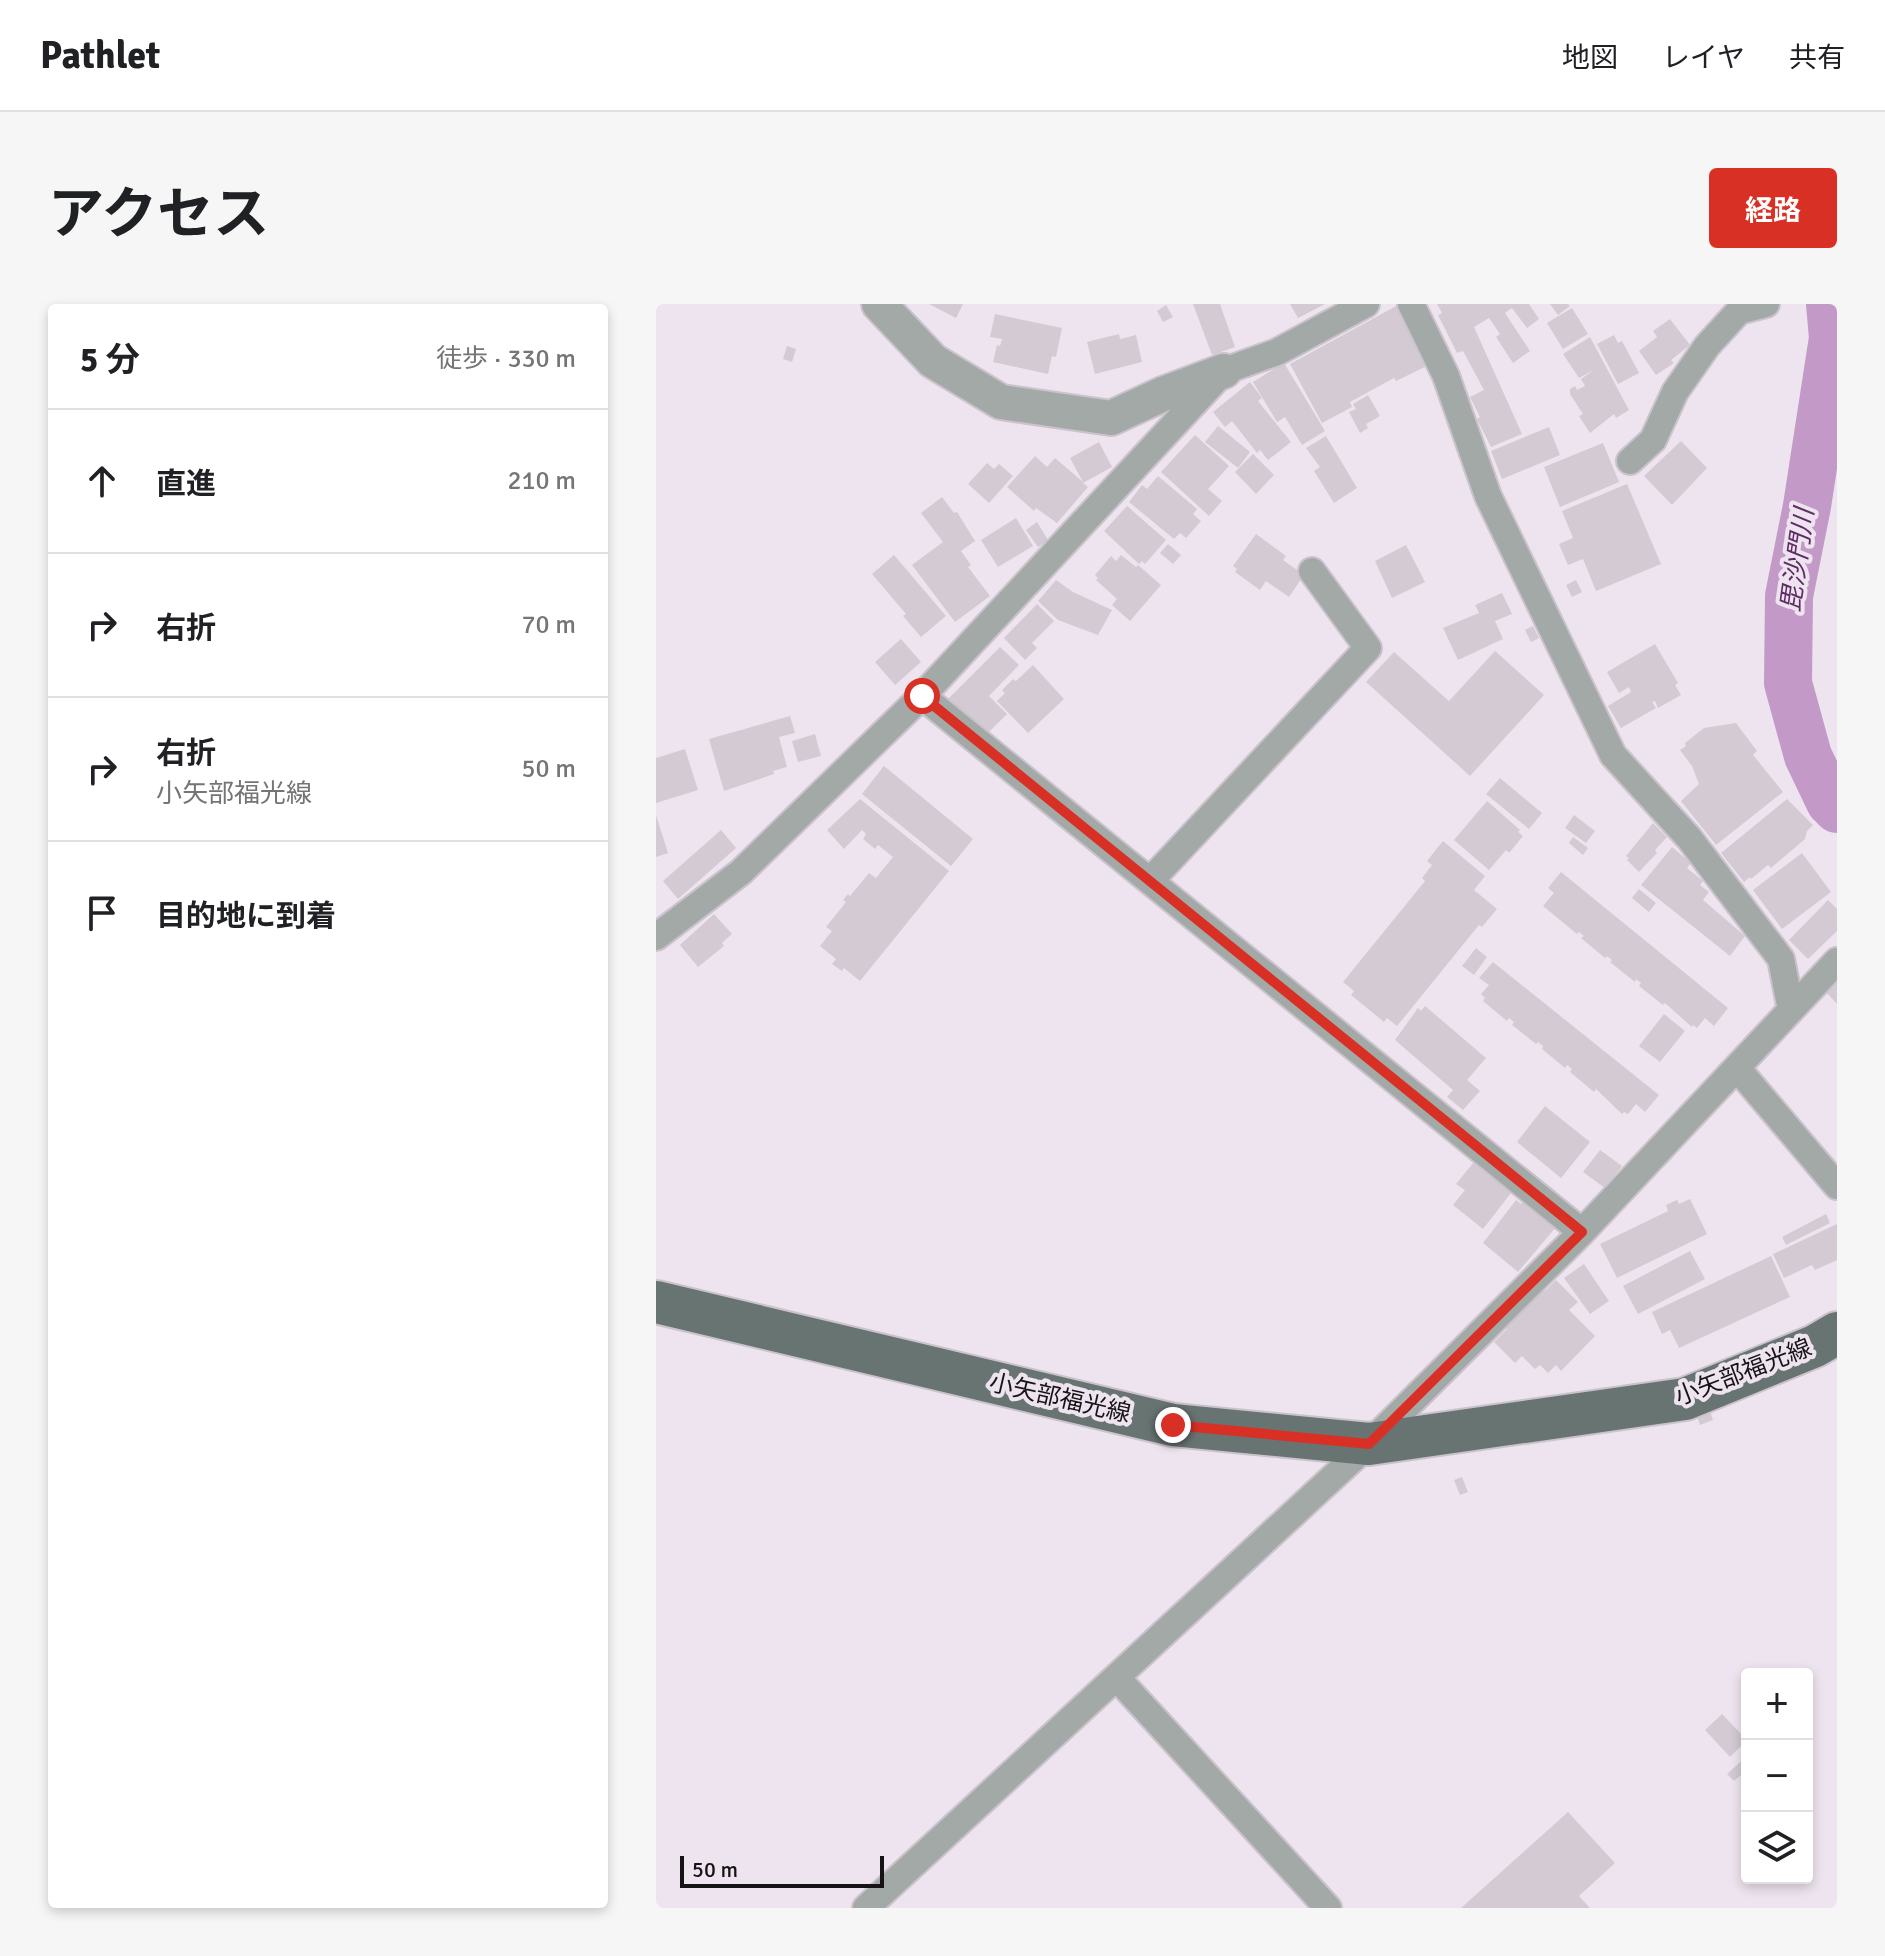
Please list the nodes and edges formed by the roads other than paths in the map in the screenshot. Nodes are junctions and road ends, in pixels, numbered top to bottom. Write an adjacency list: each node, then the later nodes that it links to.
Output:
1 (879, 304): 5 (street)
2 (1366, 304): 5 (street)
3 (1411, 304): 12 (street)
4 (1766, 304): 6 (street)
5 (1224, 371): 8 (street)
6 (1630, 461)
7 (1312, 571): 9 (street)
8 (922, 696): 9 (street); 10 (street)
9 (1150, 881): 15 (street)
10 (656, 937)
11 (1837, 961): 12 (street)
12 (1791, 1010): 13 (street)
13 (1737, 1068): 14 (street); 15 (street)
14 (1837, 1186)
15 (1582, 1232): 18 (street)
16 (656, 1302): 18 (main road, 小矢部福光線)
17 (1837, 1333): 18 (main road, 小矢部福光線)
18 (1369, 1444): 19 (street)
19 (1117, 1678): 20 (street); 21 (street)
20 (866, 1908)
21 (1328, 1908)

